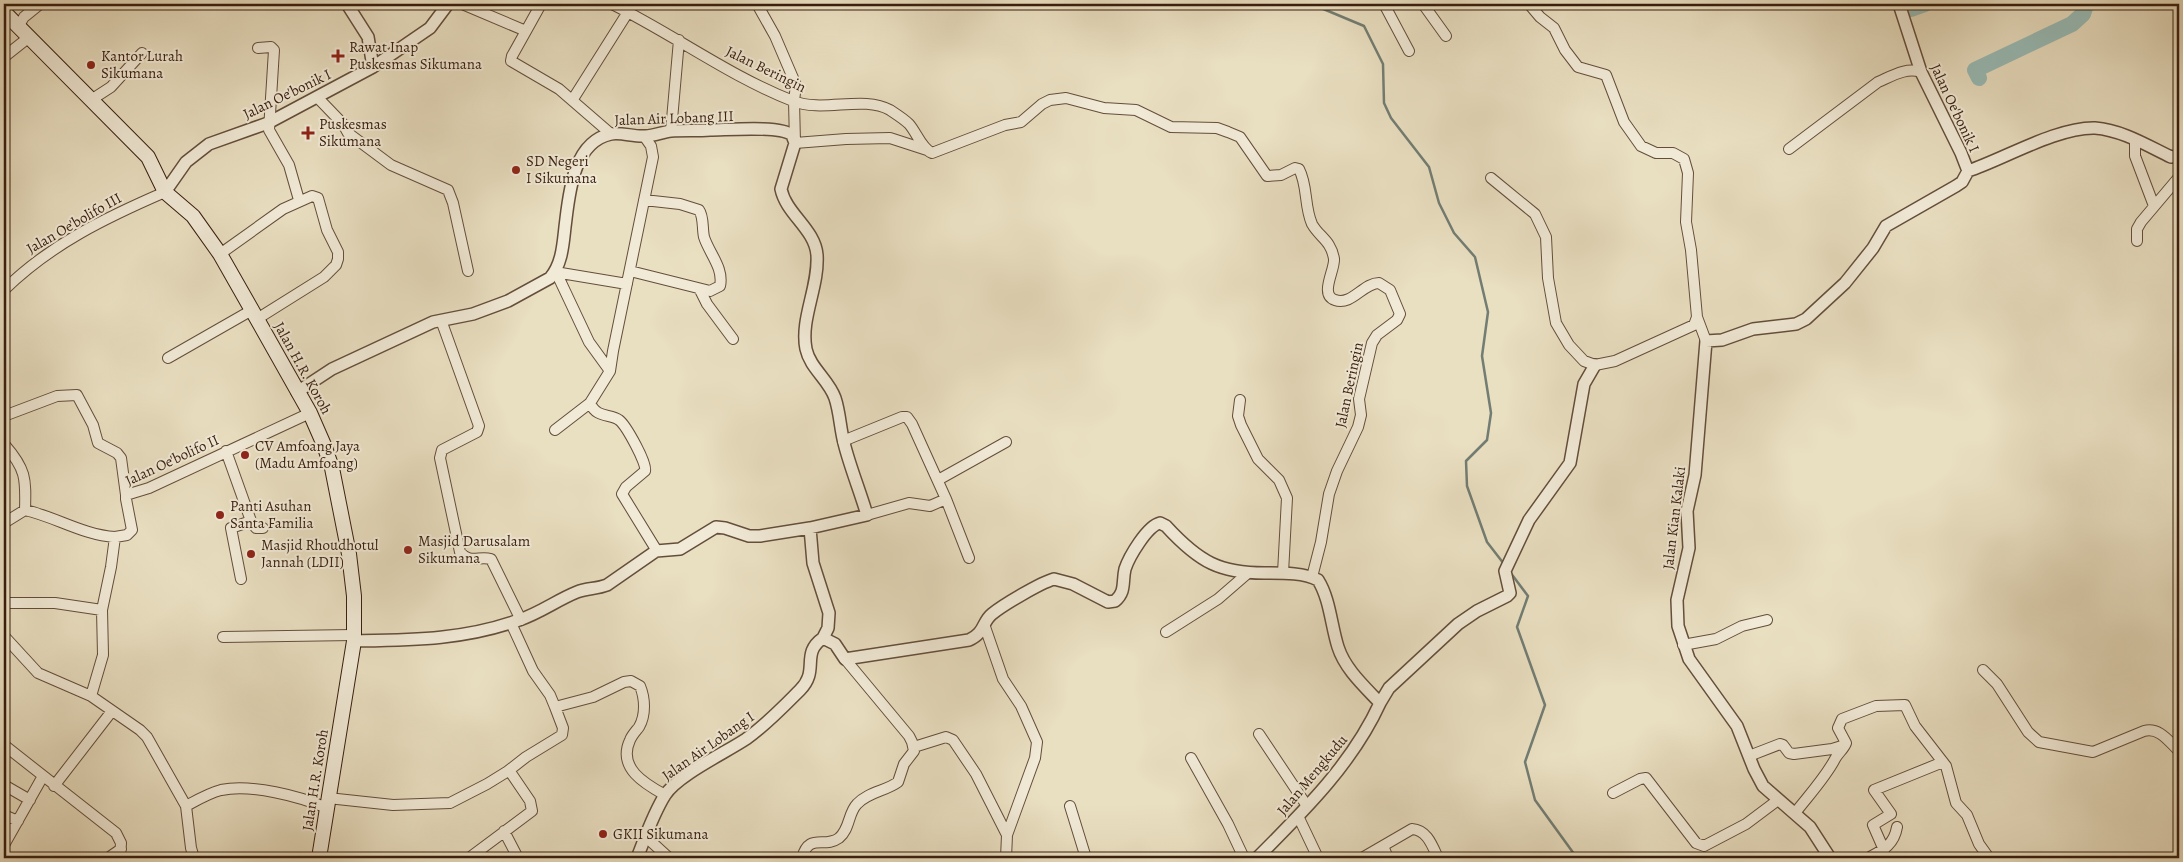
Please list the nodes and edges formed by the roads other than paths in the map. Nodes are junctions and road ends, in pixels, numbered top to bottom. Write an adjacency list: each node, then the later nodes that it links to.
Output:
1 (40, 4): 14 (street)
2 (347, 4): 23 (street)
3 (448, 4): 23 (street, Jalan Oe'bonik I)
4 (462, 4): 15 (street)
5 (542, 4): 15 (street)
6 (612, 4): 13 (street, Jalan Beringin)
7 (757, 4): 28 (street)
8 (1384, 4): 20 (street)
9 (1423, 4): 16 (street)
10 (1530, 4): 54 (street)
11 (1899, 4): 24 (street, Jalan Oe'bonik I)
12 (4, 12): 14 (main road, Jalan H.R. Koroh)
13 (628, 12): 18 (street, Jalan Beringin); 26 (street)
14 (18, 27): 17 (main road, Jalan H.R. Koroh)
15 (526, 30): 26 (street)
16 (1446, 36)
17 (28, 38): 22 (street); 27 (main road, Jalan H.R. Koroh)
18 (679, 40): 28 (street, Jalan Beringin); 30 (street)
19 (258, 48): 29 (street)
20 (1409, 51)
21 (142, 53): 27 (street)
22 (4, 56)
23 (373, 67): 25 (street, Jalan Oe'bonik I)
24 (1921, 72): 35 (street); 38 (street, Jalan Oe'bonik I)
25 (317, 97): 29 (street, Jalan Oe'bonik I); 47 (street)
26 (573, 99): 31 (street)
27 (91, 100): 41 (main road, Jalan H.R. Koroh)
28 (794, 102): 34 (street); 36 (street, Jalan Beringin)
29 (268, 123): 41 (street, Jalan Oe'bonik I); 42 (street)
30 (672, 131): 32 (street, Jalan Air Lobang III); 34 (street, Jalan Air Lobang III)
31 (611, 134): 32 (street, Jalan Air Lobang III); 49 (street, Jalan Air Lobang III)
32 (644, 136): 43 (street)
33 (2134, 140): 37 (street); 38 (street); 44 (street)
34 (795, 143): 36 (street); 67 (street)
35 (1789, 149)
36 (927, 150): 85 (street, Jalan Beringin)
37 (2179, 156)
38 (1968, 172): 57 (street, Jalan Oe'bonik I)
39 (2179, 177): 44 (street)
40 (1491, 178): 59 (street)
41 (165, 192): 46 (main road, Jalan H.R. Koroh); 51 (street, Jalan Oe'bolifo III)
42 (299, 200): 46 (street); 53 (street)
43 (644, 200): 48 (street); 52 (street)
44 (2154, 206): 45 (street)
45 (2137, 241)
46 (220, 254): 53 (main road, Jalan H.R. Koroh)
47 (468, 271)
48 (630, 271): 50 (street); 52 (street)
49 (556, 272): 50 (street); 55 (street); 60 (street)
50 (628, 284): 60 (street)
51 (4, 290)
52 (700, 290): 56 (street)
53 (255, 315): 58 (street); 61 (main road, Jalan H.R. Koroh)
54 (1697, 317): 57 (street); 59 (street)
55 (441, 320): 61 (street); 89 (street)
56 (733, 339)
57 (1706, 341): 97 (street, Jalan Kian Kalaki)
58 (168, 358)
59 (1595, 364): 101 (street, Jalan Mengkudu)
60 (610, 371): 63 (street)
61 (297, 392): 64 (main road, Jalan H.R. Koroh)
62 (1240, 400): 83 (street)
63 (590, 403): 66 (street); 81 (street)
64 (310, 413): 70 (street, Jalan Oe'bolifo II); 95 (main road, Jalan H.R. Koroh)
65 (4, 416): 72 (street)
66 (555, 430)
67 (843, 441): 71 (street); 75 (street)
68 (1006, 442): 71 (street)
69 (4, 446): 74 (street)
70 (226, 451): 72 (street, Jalan Oe'bolifo II); 76 (street)
71 (938, 480): 73 (street)
72 (126, 495): 80 (street, Jalan Oe'bolifo II)
73 (946, 499): 75 (street); 82 (street)
74 (25, 510): 77 (street); 80 (street)
75 (866, 515): 79 (street)
76 (251, 521): 78 (street); 86 (street)
77 (4, 523)
78 (263, 528)
79 (810, 528): 81 (street); 96 (street, Jalan Air Lobang I)
80 (115, 537): 88 (street)
81 (657, 551): 89 (street)
82 (969, 558)
83 (1283, 573): 84 (street); 85 (street)
84 (1248, 574): 91 (street); 92 (street)
85 (1312, 577): 101 (street)
86 (241, 579)
87 (4, 604): 88 (street)
88 (102, 610): 100 (street)
89 (516, 622): 95 (street); 102 (street)
90 (1765, 622): 97 (street)
91 (985, 627): 98 (street); 130 (street)
92 (1166, 632)
93 (4, 636): 100 (street)
94 (223, 637): 95 (street)
95 (354, 638): 120 (main road, Jalan H.R. Koroh)
96 (823, 638): 98 (street); 117 (street, Jalan Air Lobang I)
97 (1683, 645): 109 (street, Jalan Kian Kalaki)
98 (845, 659): 107 (street)
99 (1983, 670): 108 (street)
100 (91, 696): 103 (street)
101 (1380, 703): 123 (street, Jalan Mengkudu)
102 (556, 707): 112 (street); 117 (street)
103 (112, 711): 115 (street); 121 (street)
104 (1259, 734): 123 (street)
105 (4, 745): 113 (street)
106 (1845, 745): 109 (street); 111 (street); 124 (street)
107 (914, 747): 130 (street); 143 (street)
108 (2179, 751)
109 (1749, 756): 119 (street, Jalan Kian Kalaki)
110 (1191, 758): 146 (street)
111 (1943, 762): 134 (street); 154 (street)
112 (508, 771): 120 (street); 129 (street)
113 (43, 776): 115 (street); 118 (street)
114 (4, 785): 118 (street)
115 (54, 786): 135 (street)
116 (1613, 793): 119 (street)
117 (665, 795): 131 (street, Jalan Air Lobang I)
118 (30, 800): 127 (street)
119 (1778, 800): 124 (street, Jalan Kian Kalaki)
120 (328, 803): 121 (street); 138 (main road, Jalan H.R. Koroh)
121 (186, 806): 137 (street)
122 (1070, 806): 145 (street)
123 (1307, 806): 126 (street, Jalan Mengkudu)
124 (1795, 813): 152 (street, Jalan Kian Kalaki)
125 (4, 815): 127 (street)
126 (1298, 816): 147 (street, Jalan Mengkudu); 148 (street)
127 (18, 820): 132 (street)
128 (1897, 827): 134 (street)
129 (504, 831): 139 (street); 140 (street)
130 (1007, 835): 144 (street)
131 (645, 836): 141 (street, Jalan Air Lobang I); 142 (street)
132 (4, 845)
133 (1383, 846): 149 (street); 150 (street); 151 (street)
134 (1884, 850): 153 (street)
135 (120, 854): 136 (street)
136 (108, 858)
137 (194, 858)
138 (319, 858)
139 (469, 858)
140 (518, 858)
141 (636, 858)
142 (669, 858)
143 (802, 858)
144 (1006, 858)
145 (1086, 858)
146 (1244, 858)
147 (1258, 858)
148 (1318, 858)
149 (1362, 858)
150 (1388, 858)
151 (1438, 858)
152 (1830, 858)
153 (1868, 858)
154 (1989, 858)

